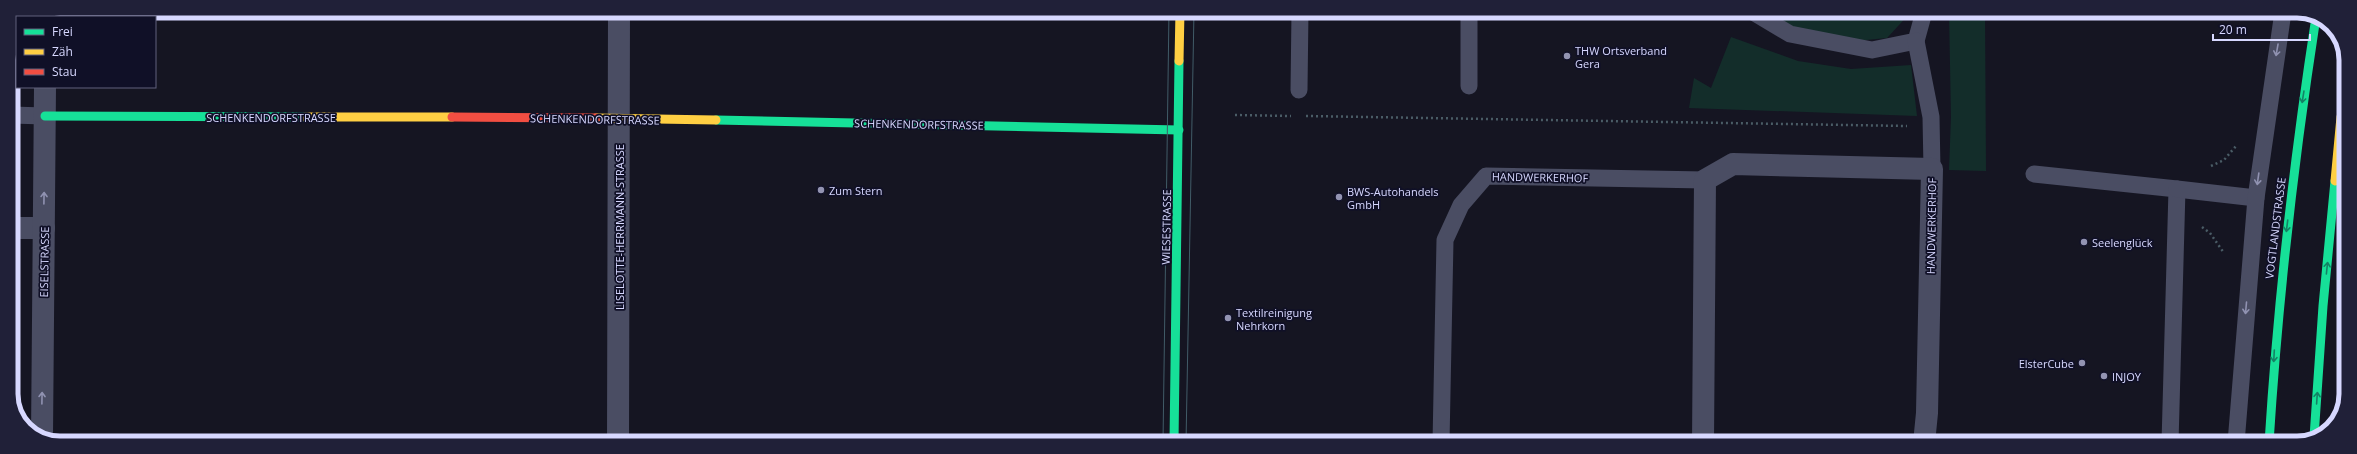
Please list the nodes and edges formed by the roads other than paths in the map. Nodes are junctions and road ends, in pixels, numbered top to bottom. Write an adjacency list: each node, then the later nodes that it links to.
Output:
1 (619, 18): 15 (street, LISELOTTE-HERRMANN-STRASSE)
2 (1180, 18): 16 (street, WIESESTRASSE)
3 (1300, 18): 12 (lane)
4 (1470, 18): 10 (lane)
5 (1765, 18): 9 (lane)
6 (1922, 18): 9 (lane)
7 (2282, 18): 22 (lane, one-way to 22)
8 (2315, 22): 34 (street, VOGTLANDSTRASSE, one-way to 34)
9 (1916, 41): 18 (lane)
10 (1470, 86)
11 (45, 88): 14 (street, EISELSTRASSE)
12 (1299, 90)
13 (18, 115): 14 (lane, SCHENKENDORFSTRASSE)
14 (45, 116): 15 (street, SCHENKENDORFSTRASSE); 24 (street, EISELSTRASSE, one-way to 14)
15 (619, 118): 16 (street, SCHENKENDORFSTRASSE); 27 (street, LISELOTTE-HERRMANN-STRASSE)
16 (1179, 130): 28 (street, WIESESTRASSE)
17 (2339, 138): 26 (street, one-way to 17)
18 (1932, 169): 20 (street, HANDWERKERHOF); 31 (street, HANDWERKERHOF)
19 (2034, 174): 21 (lane)
20 (1705, 180): 29 (lane, HANDWERKERHOF); 30 (street)
21 (2177, 189): 22 (lane); 32 (lane)
22 (2256, 198): 33 (lane, one-way to 33)
23 (18, 228): 24 (street)
24 (44, 228): 25 (street, EISELSTRASSE, one-way to 24)
25 (42, 432)
26 (2314, 432)
27 (618, 436)
28 (1174, 436)
29 (1441, 436)
30 (1703, 436)
31 (1925, 436)
32 (2170, 436)
33 (2237, 436)
34 (2269, 436)

